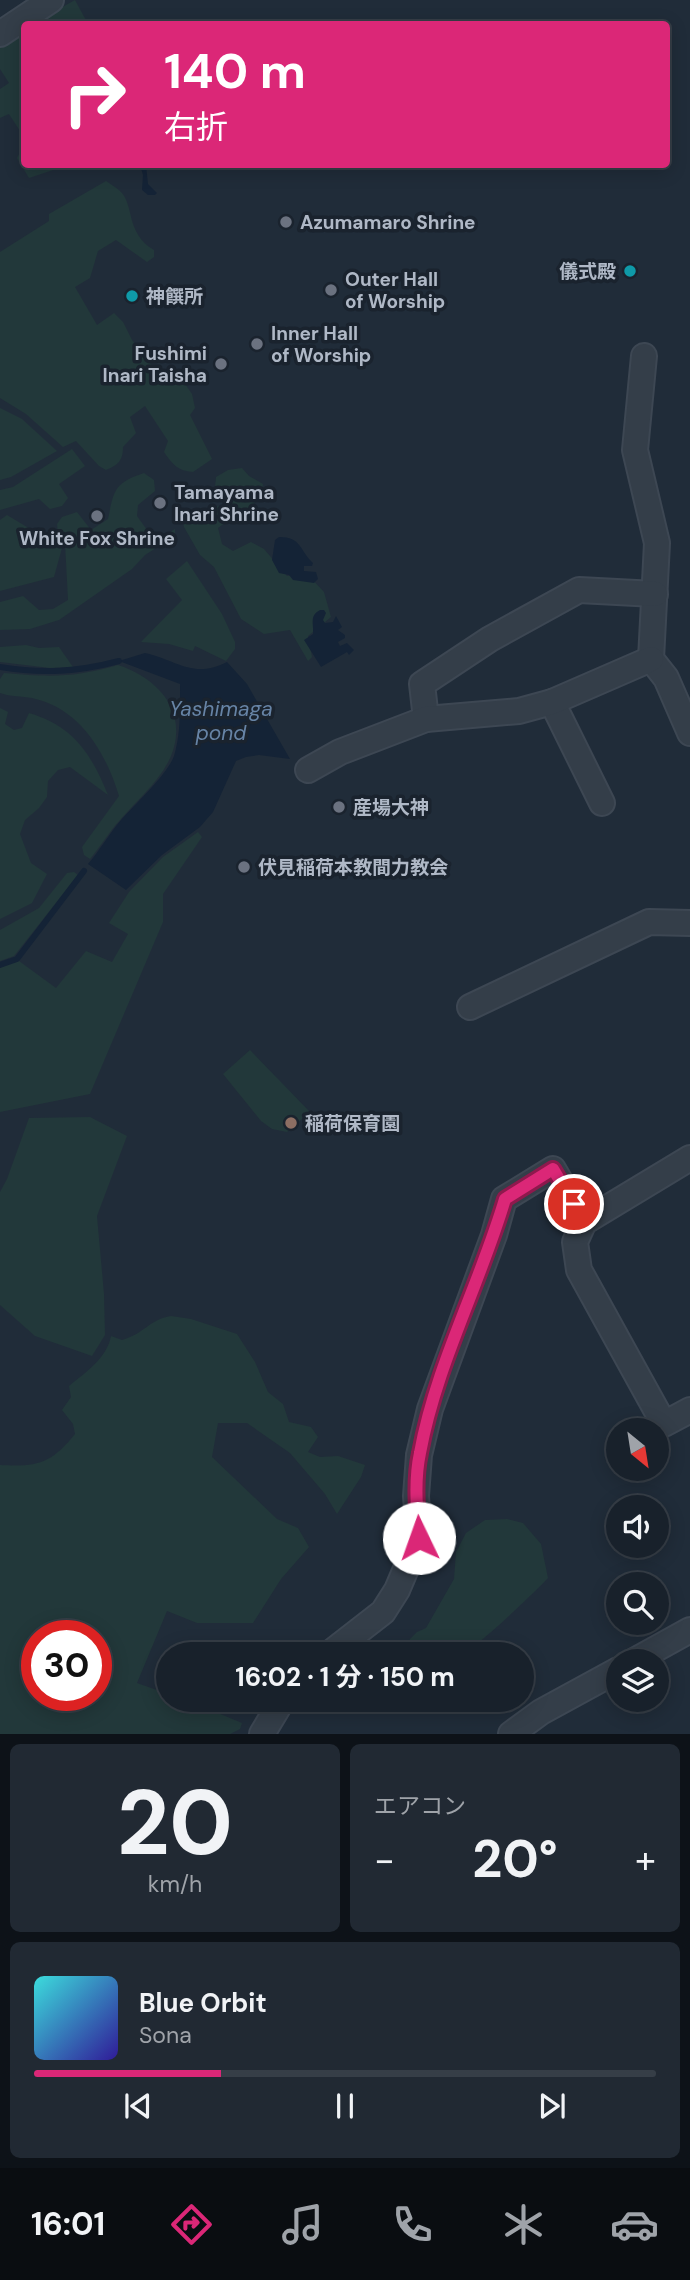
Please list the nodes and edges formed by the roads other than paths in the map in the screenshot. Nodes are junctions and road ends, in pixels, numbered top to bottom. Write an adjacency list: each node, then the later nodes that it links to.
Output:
1 (51, 0): 2 (street)
2 (0, 34)
3 (643, 356): 4 (street)
4 (655, 594): 5 (street); 7 (street)
5 (651, 659): 6 (street); 8 (street)
6 (552, 702): 7 (street); 10 (street)
7 (426, 719): 9 (street)
8 (690, 733)
9 (308, 771)
10 (602, 803)
11 (690, 923): 12 (street)
12 (470, 1007)
13 (690, 1158): 14 (street)
14 (584, 1222): 15 (street); 17 (street)
15 (690, 1410)
16 (690, 1630): 18 (street)
17 (344, 1642)
18 (656, 1649)
19 (606, 1677): 22 (street)
20 (275, 1712): 21 (street)
21 (262, 1734)
22 (511, 1734)

